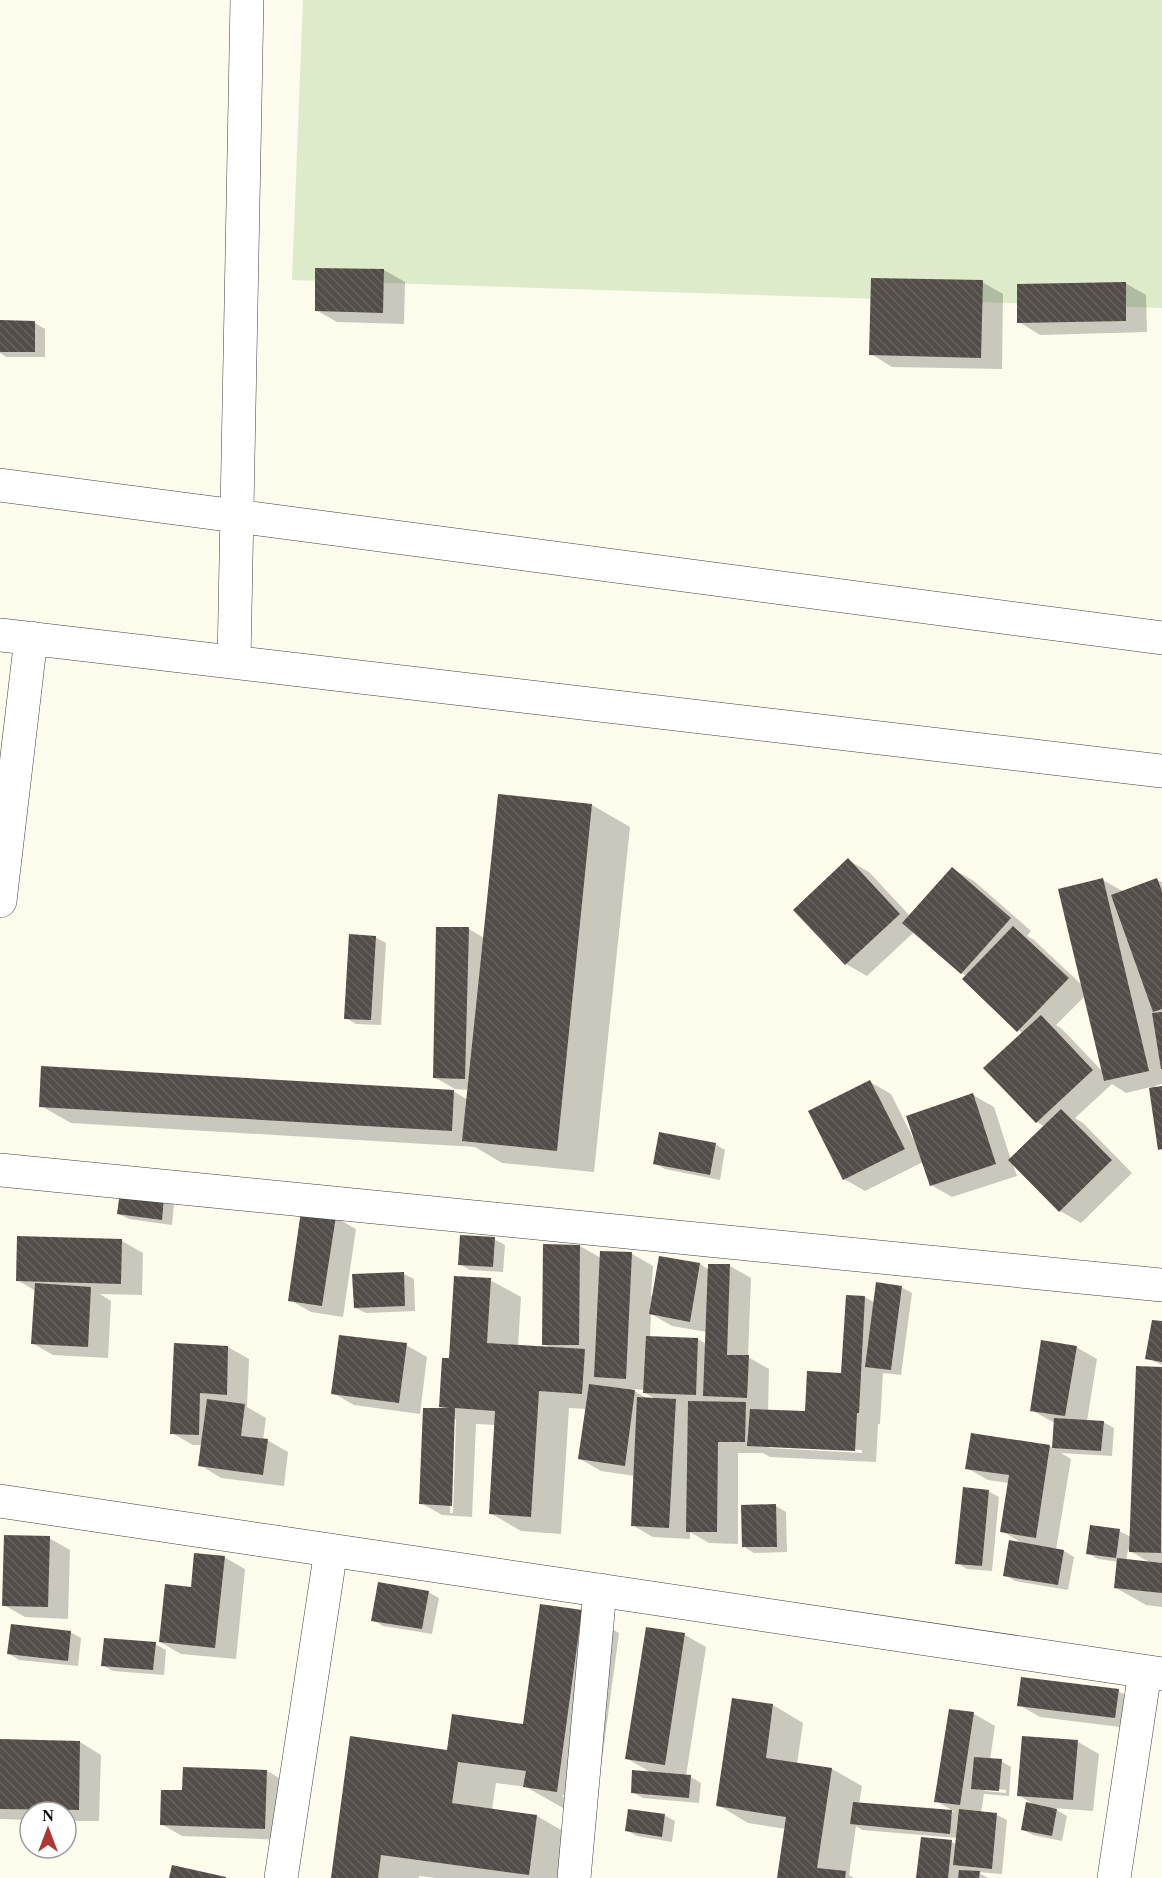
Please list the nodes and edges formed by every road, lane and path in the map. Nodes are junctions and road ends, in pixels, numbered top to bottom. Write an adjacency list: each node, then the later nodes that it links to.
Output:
1 (247, 0): 3 (street)
2 (0, 485): 3 (street)
3 (237, 516): 5 (street); 6 (street)
4 (15, 636): 6 (street); 8 (street)
5 (1162, 638)
6 (234, 662): 7 (street)
7 (1162, 771)
8 (0, 901)
9 (0, 1170): 10 (street)
10 (1162, 1285)
11 (0, 1501): 12 (street)
12 (331, 1550): 13 (street); 15 (street)
13 (600, 1590): 14 (street); 16 (street)
14 (1153, 1673): 17 (street)
15 (280, 1878)
16 (574, 1878)
17 (1114, 1878)

